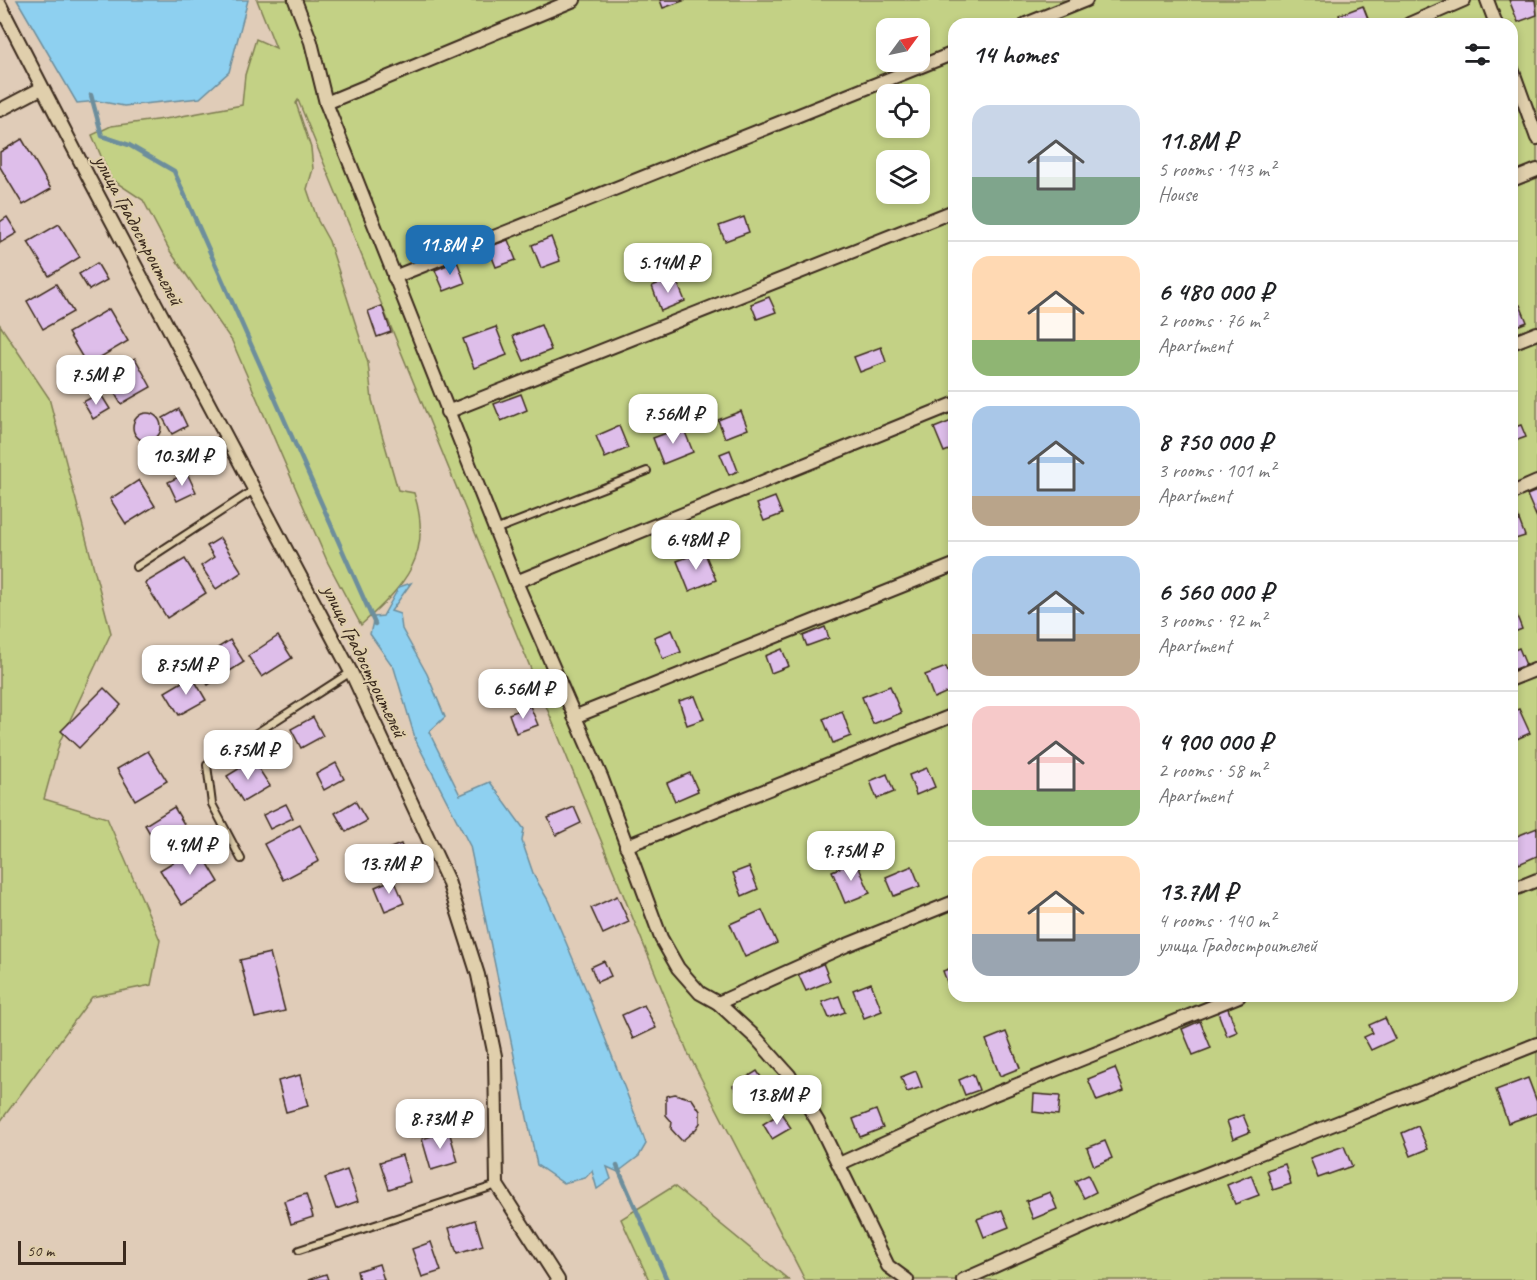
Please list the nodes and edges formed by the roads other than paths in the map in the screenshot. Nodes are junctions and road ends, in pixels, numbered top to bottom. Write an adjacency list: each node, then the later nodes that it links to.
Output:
1 (295, 0): 13 (street)
2 (574, 0): 13 (street)
3 (1086, 0): 7 (street)
4 (1464, 0): 8 (street)
5 (1487, 0): 9 (street)
6 (0, 5): 12 (street, улица Градостроителей)
7 (1041, 18)
8 (1423, 18)
9 (1494, 18)
10 (948, 55): 19 (street)
11 (1518, 86): 15 (street)
12 (42, 88): 14 (street); 26 (street, улица Градостроителей)
13 (326, 103): 19 (street)
14 (0, 110)
15 (1537, 138)
16 (1537, 170): 17 (street)
17 (1518, 178)
18 (948, 213): 23 (street)
19 (394, 278): 23 (street)
20 (1537, 333): 21 (street)
21 (1518, 341)
22 (948, 406): 31 (street)
23 (447, 412): 28 (street)
24 (647, 471): 28 (lane)
25 (1537, 482): 27 (street)
26 (254, 490): 29 (lane); 33 (street, улица Градостроителей)
27 (1518, 490)
28 (495, 530): 31 (street)
29 (136, 567)
30 (948, 567): 35 (street)
31 (516, 582): 35 (street)
32 (1537, 669): 34 (street)
33 (351, 672): 38 (lane); 46 (street, улица Градостроителей)
34 (1518, 677)
35 (574, 717): 37 (street)
36 (948, 717): 37 (street)
37 (626, 846): 43 (street)
38 (241, 859)
39 (1537, 880): 40 (street)
40 (1518, 888)
41 (948, 904): 43 (street)
42 (1224, 1002): 45 (street)
43 (718, 1004): 45 (street)
44 (1537, 1044): 50 (street)
45 (838, 1164): 49 (street)
46 (497, 1185): 47 (lane); 48 (street)
47 (298, 1250)
48 (558, 1280)
49 (907, 1280)
50 (963, 1280)

